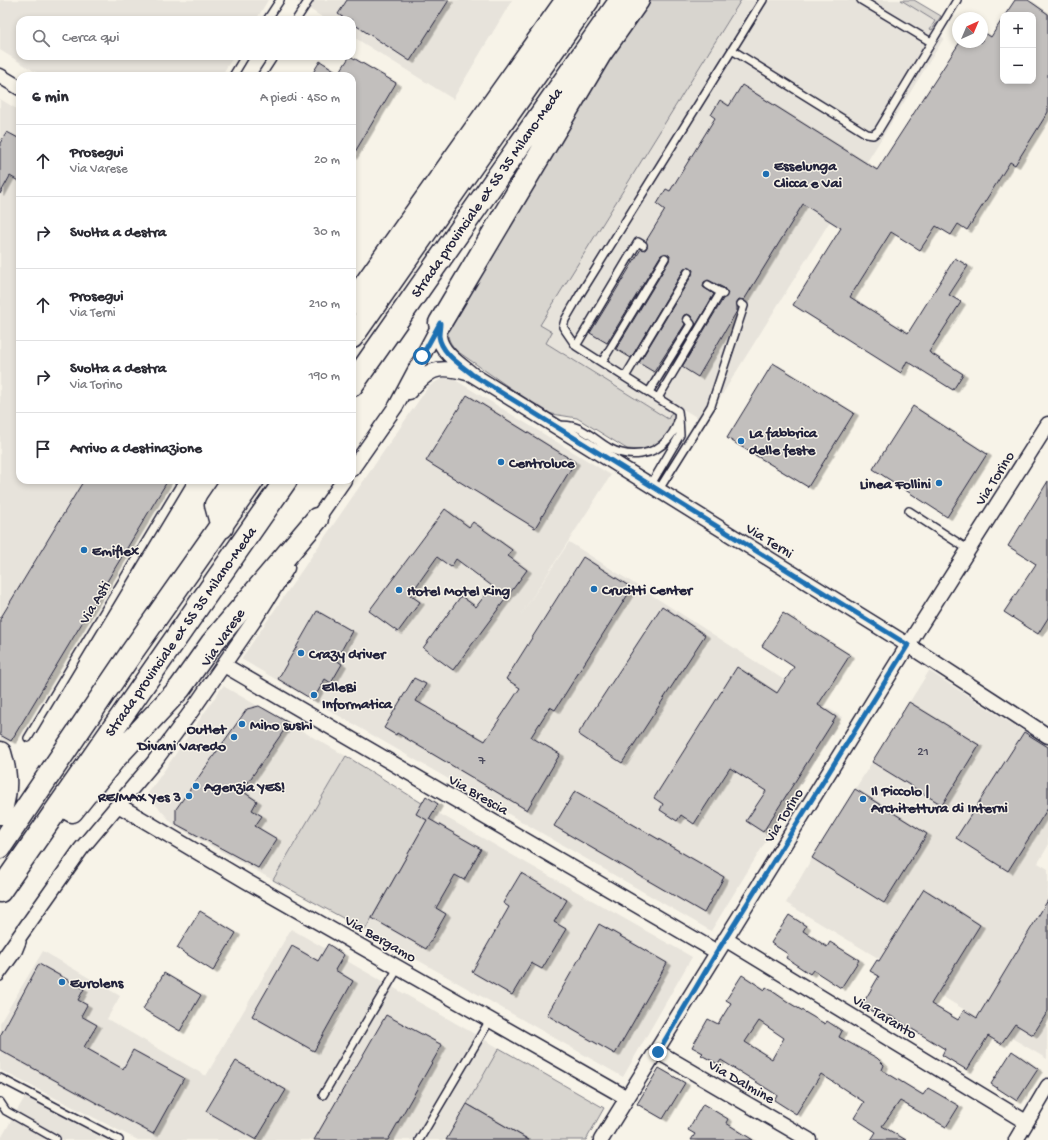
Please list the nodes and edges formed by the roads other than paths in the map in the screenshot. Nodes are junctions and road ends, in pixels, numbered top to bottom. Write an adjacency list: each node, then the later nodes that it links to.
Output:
1 (280, 0): 10 (lane)
2 (309, 0): 11 (lane)
3 (567, 0): 23 (highway)
4 (588, 0): 30 (highway, Strada provinciale ex SS 35 Milano-Meda)
5 (621, 0): 35 (highway, Strada provinciale ex SS 35 Milano-Meda)
6 (638, 0): 29 (highway)
7 (763, 0): 13 (lane)
8 (861, 0): 12 (lane)
9 (955, 1): 12 (lane)
10 (270, 16)
11 (299, 16)
12 (931, 42): 13 (lane)
13 (732, 50): 31 (lane)
14 (243, 60): 16 (lane)
15 (271, 60): 17 (lane)
16 (235, 72)
17 (264, 72)
18 (0, 76): 19 (street)
19 (16, 86)
20 (641, 243): 31 (lane)
21 (664, 257): 32 (lane)
22 (688, 272): 34 (lane)
23 (372, 273): 24 (highway); 26 (highway)
24 (356, 280)
25 (708, 285): 37 (lane)
26 (356, 297)
27 (741, 304): 48 (lane)
28 (687, 319): 36 (lane)
29 (440, 323): 33 (street); 38 (street)
30 (356, 331)
31 (576, 346): 32 (lane)
32 (602, 362): 34 (lane)
33 (473, 375): 38 (street); 41 (street, Via Terni)
34 (625, 377): 36 (lane)
35 (356, 379)
36 (649, 392): 37 (lane)
37 (658, 398): 39 (lane)
38 (396, 406): 42 (street)
39 (679, 418): 41 (lane); 48 (lane)
40 (1048, 424): 52 (street, Via Torino)
41 (552, 425): 48 (street, Via Terni)
42 (356, 463)
43 (181, 484): 56 (lane, Via Asti)
44 (230, 484): 51 (highway)
45 (250, 484): 51 (highway, Strada provinciale ex SS 35 Milano-Meda)
46 (283, 484): 61 (highway, Strada provinciale ex SS 35 Milano-Meda)
47 (341, 484): 50 (street, Via Varese)
48 (654, 489): 53 (street, Via Terni)
49 (909, 511): 52 (lane)
50 (317, 519): 54 (street, Via Varese); 62 (highway)
51 (222, 527): 60 (highway, Strada provinciale ex SS 35 Milano-Meda)
52 (969, 550): 53 (street, Via Torino)
53 (908, 645): 55 (street, Via Terni); 64 (street, Via Torino)
54 (224, 665): 58 (street, Via Varese); 65 (street, Via Brescia)
55 (1048, 736)
56 (28, 738)
57 (0, 753): 59 (highway)
58 (118, 806): 63 (street, Via Varese); 67 (street, Via Bergamo)
59 (0, 814)
60 (0, 847)
61 (0, 891)
62 (0, 899)
63 (30, 921): 66 (street, Via Varese); 68 (lane)
64 (725, 939): 65 (street, Via Torino); 76 (street, Via Taranto)
65 (717, 952): 70 (street, Via Torino)
66 (0, 964)
67 (398, 968): 69 (street, Via Bergamo); 73 (lane)
68 (0, 977)
69 (490, 1020): 74 (street, Via Bergamo); 79 (lane)
70 (658, 1052): 74 (street, Via Torino); 81 (street, Via Dalmine)
71 (0, 1078): 78 (lane)
72 (1048, 1086): 76 (street)
73 (323, 1095)
74 (627, 1098): 80 (street, Via Torino)
75 (0, 1102): 77 (lane)
76 (1026, 1122): 82 (street)
77 (56, 1139)
78 (119, 1140)
79 (419, 1140)
80 (601, 1140)
81 (809, 1140)
82 (1016, 1140)

